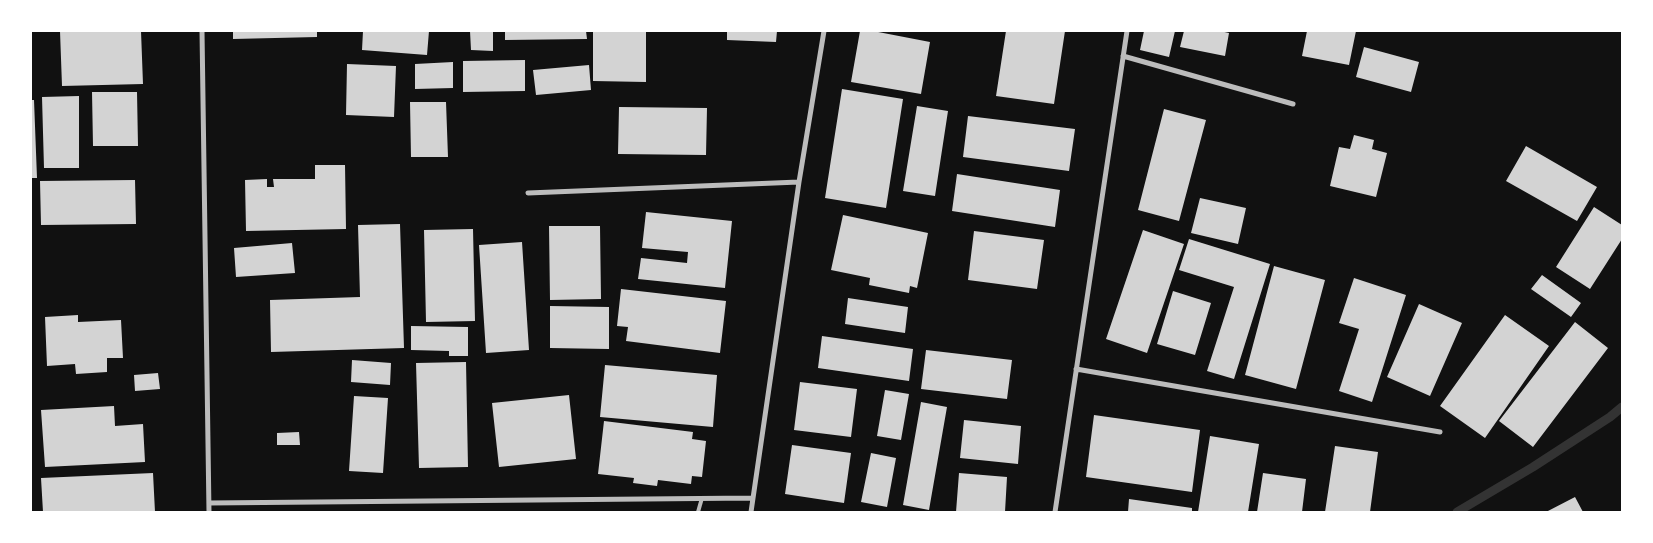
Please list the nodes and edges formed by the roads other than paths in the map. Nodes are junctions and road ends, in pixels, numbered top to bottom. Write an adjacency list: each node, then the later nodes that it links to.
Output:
1 (202, 31): 12 (street)
2 (824, 31): 6 (street)
3 (1127, 31): 4 (street)
4 (1123, 56): 5 (street); 8 (street)
5 (1293, 104)
6 (799, 182): 7 (street); 11 (street)
7 (528, 193)
8 (1076, 369): 9 (street); 16 (street)
9 (1440, 432)
10 (702, 498): 11 (street); 12 (street); 14 (lane)
11 (753, 498): 15 (street)
12 (209, 503): 13 (street)
13 (209, 512)
14 (698, 512)
15 (751, 512)
16 (1055, 512)

